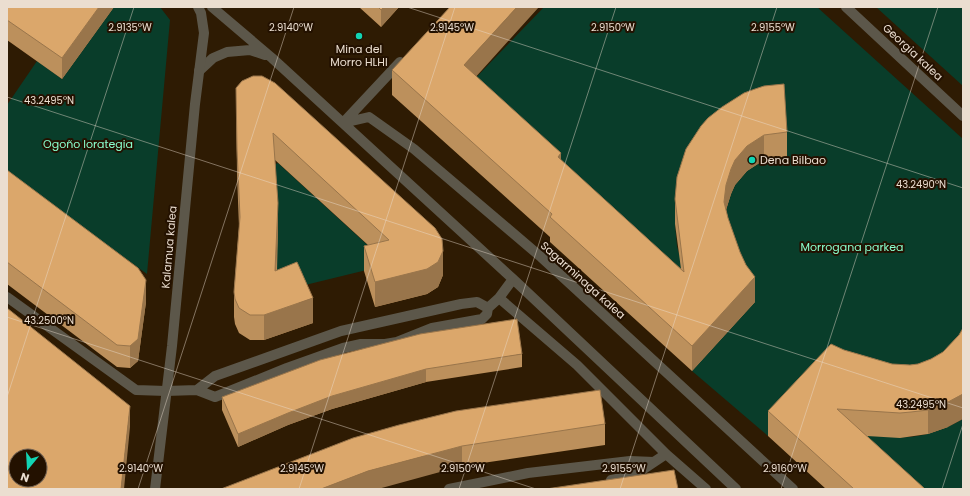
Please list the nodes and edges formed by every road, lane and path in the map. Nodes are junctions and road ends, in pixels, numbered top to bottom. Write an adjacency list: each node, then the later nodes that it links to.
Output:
1 (198, 7): 6 (street, Kalamua kalea)
2 (212, 7): 5 (street)
3 (846, 7): 7 (street, Georgia kalea)
4 (408, 54): 8 (street)
5 (272, 58): 6 (street); 8 (street)
6 (199, 71): 15 (street, Kalamua kalea)
7 (963, 116)
8 (343, 123): 9 (street); 24 (street, Sagarminaga kalea)
9 (513, 279): 11 (street); 23 (street)
10 (7, 297): 15 (street)
11 (499, 298): 12 (street); 14 (street)
12 (488, 308): 13 (street); 13 (street)
13 (197, 390): 15 (street)
14 (601, 390): 16 (street); 17 (street)
15 (166, 391): 20 (street, Kalamua kalea)
16 (591, 392)
17 (666, 454): 18 (street); 22 (street)
18 (654, 462): 19 (street); 21 (street)
19 (604, 481)
20 (155, 489)
21 (449, 489)
22 (706, 489)
23 (736, 489)
24 (793, 489)

